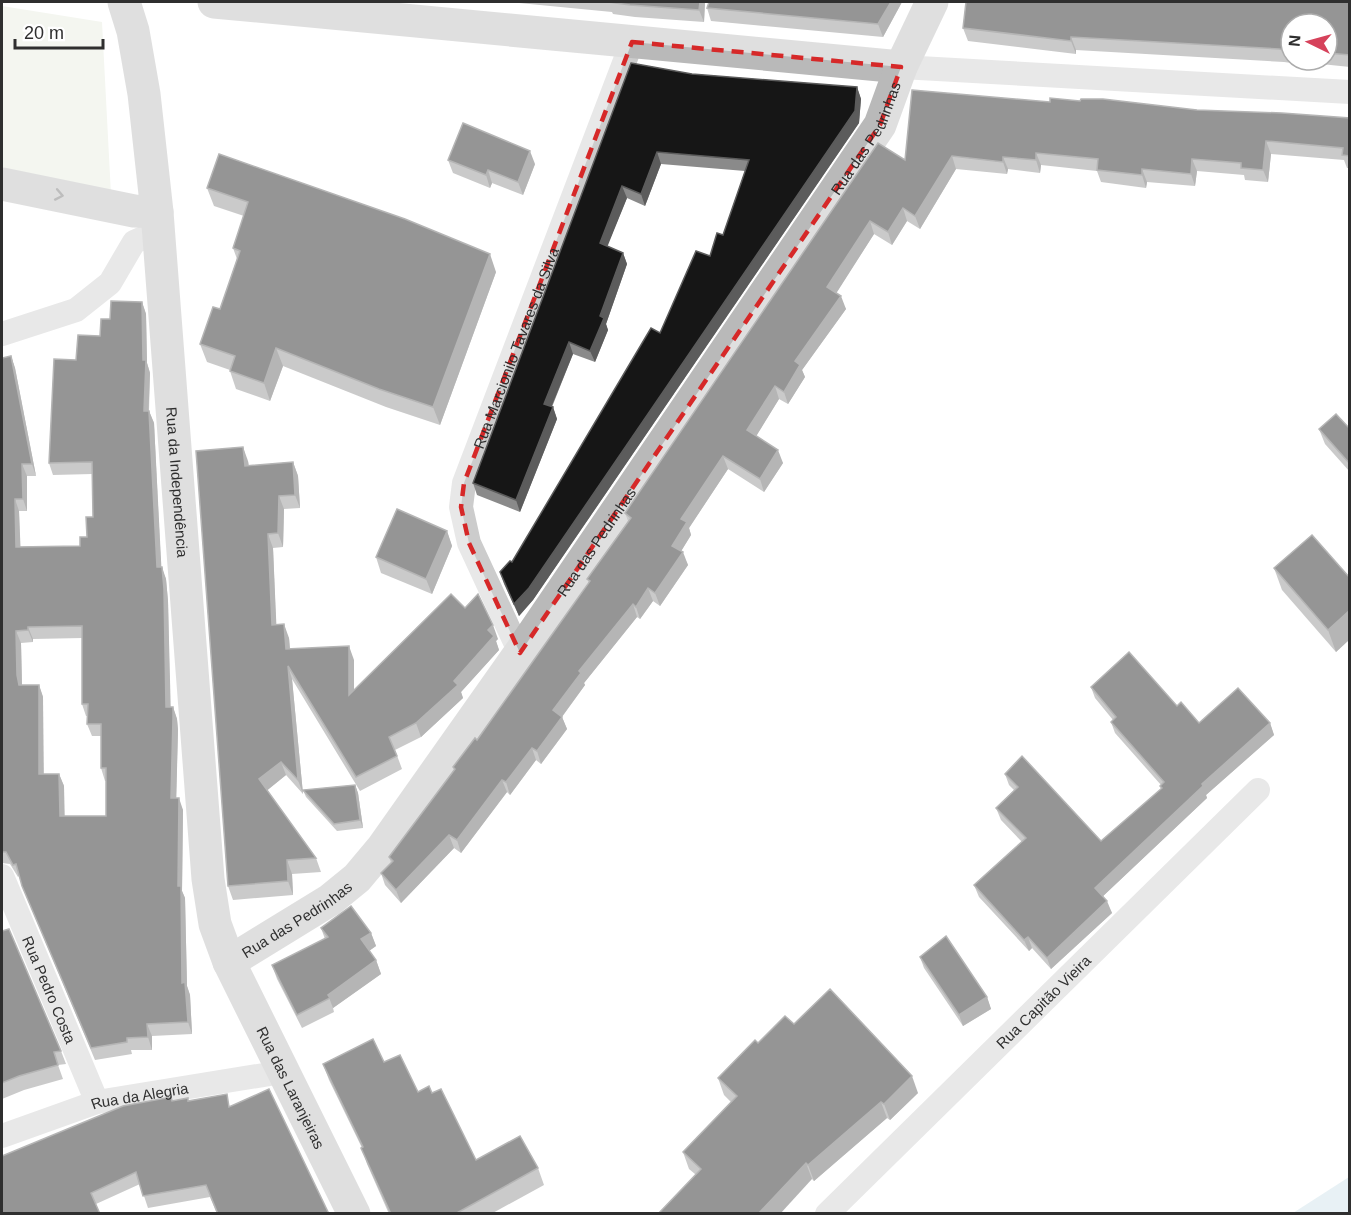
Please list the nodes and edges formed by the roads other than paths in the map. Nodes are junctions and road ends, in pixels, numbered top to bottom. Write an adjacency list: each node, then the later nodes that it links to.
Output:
1 (124, 2): 8 (street, Rua da Independência)
2 (214, 2): 4 (street)
3 (932, 2): 5 (street, Rua das Pedrinhas)
4 (632, 42): 5 (street); 10 (street, Rua Marcionilo Tavares da Silva)
5 (901, 67): 6 (street); 10 (street, Rua das Pedrinhas)
6 (1350, 92)
7 (2, 184): 8 (street, one-way to 8)
8 (158, 222): 9 (street); 14 (street, Rua da Independência)
9 (2, 334)
10 (520, 653): 14 (street, Rua das Pedrinhas)
11 (1258, 790): 19 (street, Rua Capitão Vieira)
12 (2, 876): 13 (street, Rua Pedro Costa)
13 (11, 922): 16 (street, Rua Pedro Costa)
14 (229, 962): 15 (street, Rua das Laranjeiras)
15 (282, 1072): 16 (street, Rua da Alegria); 18 (street, Rua das Laranjeiras)
16 (97, 1102): 17 (street, Rua da Alegria)
17 (2, 1136)
18 (354, 1214)
19 (827, 1214)

